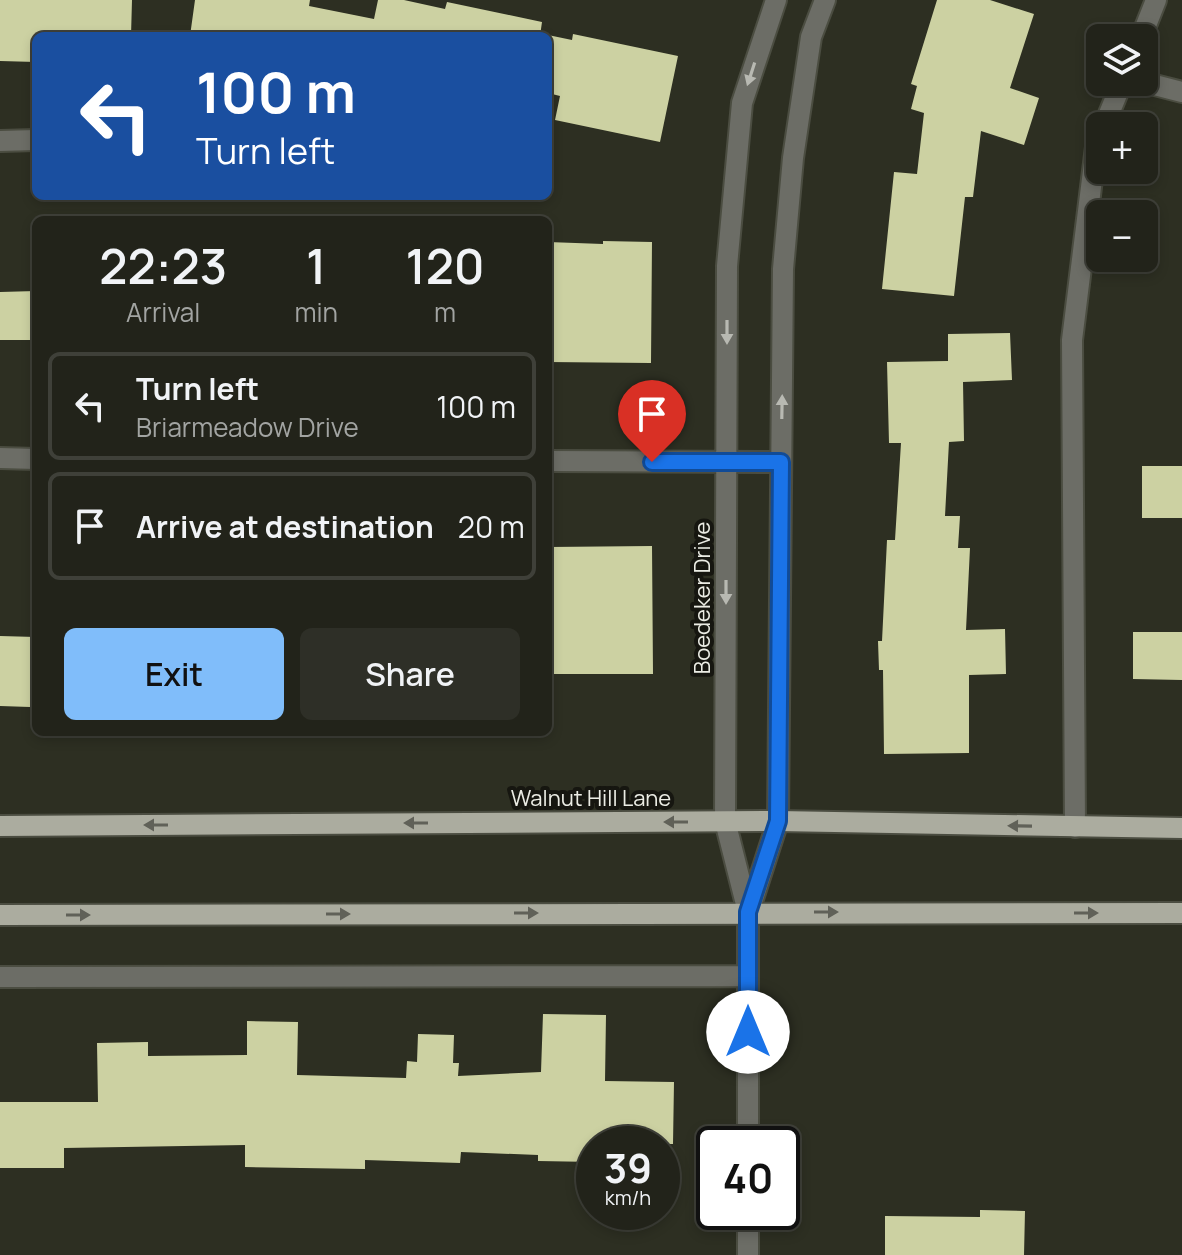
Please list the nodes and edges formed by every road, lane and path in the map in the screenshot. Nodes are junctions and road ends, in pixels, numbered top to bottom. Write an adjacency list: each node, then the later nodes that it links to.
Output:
1 (776, 0): 13 (street, Boedeker Drive, one-way to 13)
2 (825, 0): 14 (street, Boedeker Drive, one-way to 2)
3 (1156, 0): 4 (street)
4 (1147, 24)
5 (1158, 86): 6 (street)
6 (1182, 92)
7 (32, 140): 8 (street)
8 (0, 141)
9 (1091, 184): 18 (street)
10 (0, 458): 11 (street)
11 (32, 459)
12 (552, 461): 13 (street)
13 (726, 462): 14 (street); 15 (street, Boedeker Drive, one-way to 15)
14 (781, 462): 16 (street, Boedeker Drive)
15 (725, 821): 16 (main road, Walnut Hill Lane); 17 (main road, Walnut Hill Lane, one-way to 17); 20 (street, Boedeker Drive)
16 (778, 821): 18 (main road, Walnut Hill Lane, one-way to 16); 20 (street, Boedeker Drive)
17 (0, 826)
18 (1075, 827): 19 (main road, Walnut Hill Lane)
19 (1182, 828)
20 (748, 912): 21 (main road, one-way to 21); 22 (main road, one-way to 20); 23 (street, Boedeker Drive)
21 (1182, 913)
22 (0, 915)
23 (748, 976): 24 (street); 25 (street, Boedeker Drive)
24 (0, 977)
25 (748, 1126)
26 (748, 1230): 27 (street)
27 (748, 1255)

